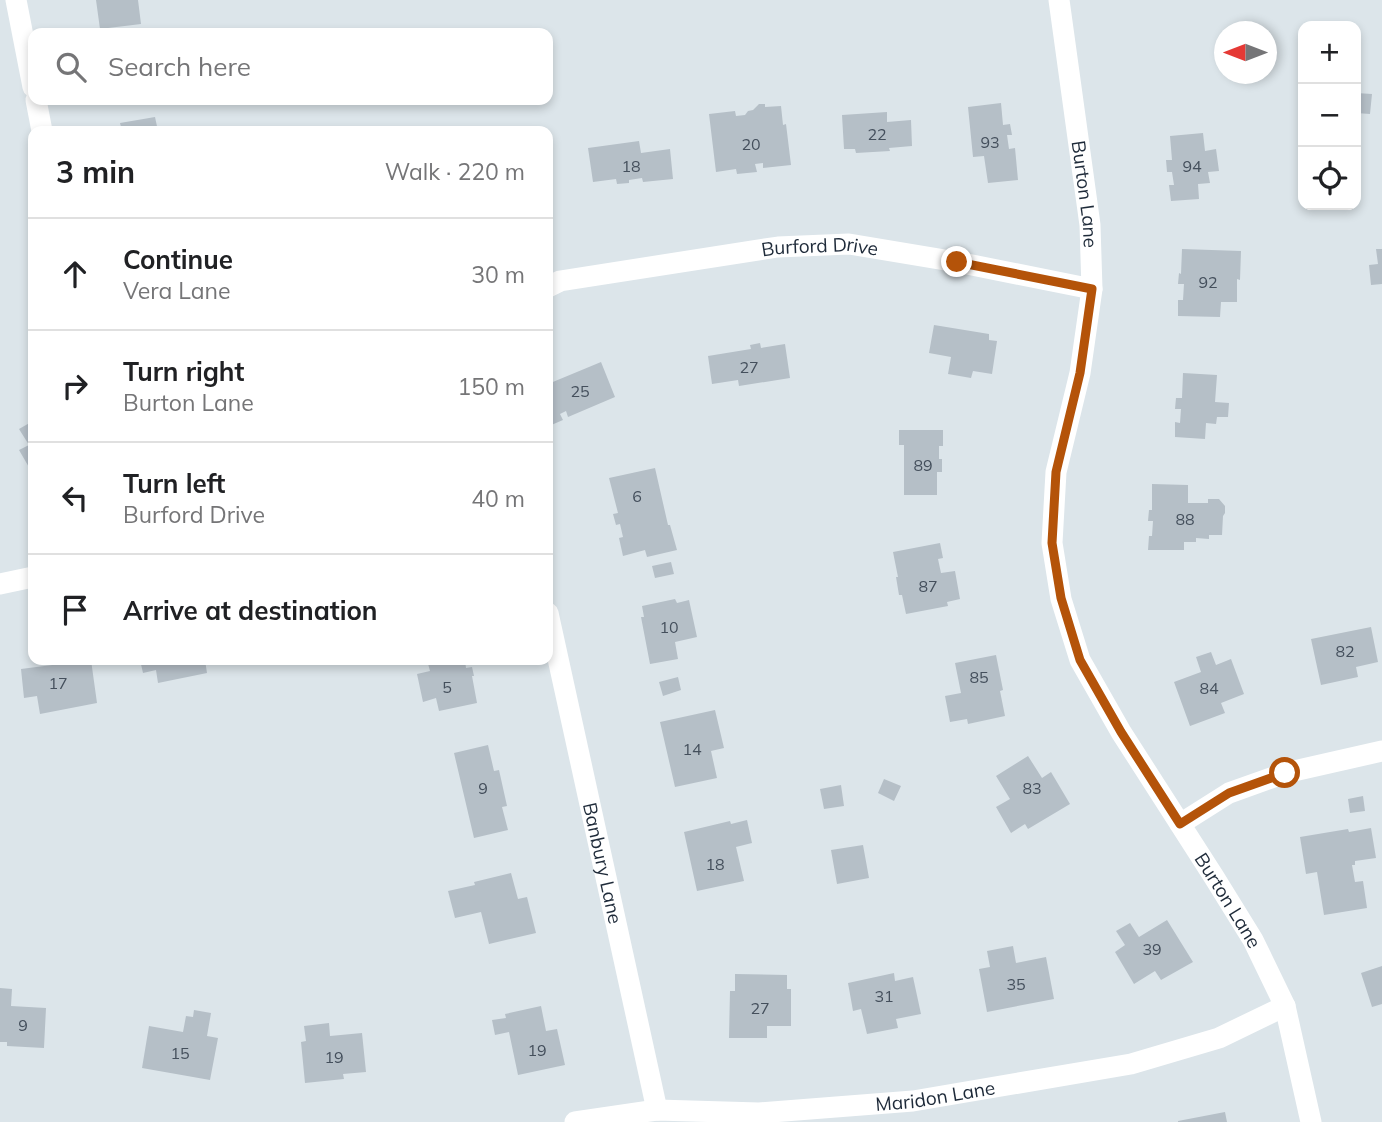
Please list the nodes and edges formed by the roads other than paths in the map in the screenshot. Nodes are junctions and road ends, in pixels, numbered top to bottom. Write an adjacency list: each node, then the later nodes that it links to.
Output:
1 (16, 0): 3 (street)
2 (1059, 0): 7 (street, Burton Lane)
3 (28, 61)
4 (37, 105): 5 (street)
5 (41, 126)
6 (553, 284): 7 (street, Burford Drive)
7 (1092, 289): 12 (street, Burton Lane)
8 (28, 578): 9 (street)
9 (0, 584)
10 (553, 636): 14 (street, Banbury Lane)
11 (1382, 751): 12 (street)
12 (1180, 824): 13 (street, Burton Lane)
13 (1285, 1006): 14 (street, Maridon Lane); 16 (street, Burton Lane)
14 (657, 1110): 15 (street, Maridon Lane)
15 (575, 1122)
16 (1311, 1122)

